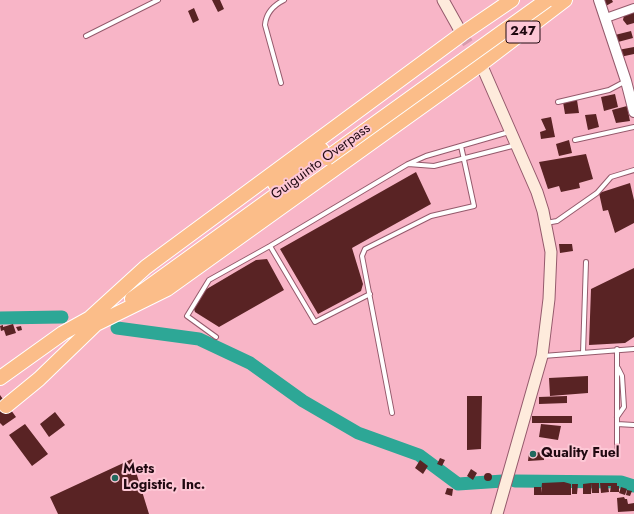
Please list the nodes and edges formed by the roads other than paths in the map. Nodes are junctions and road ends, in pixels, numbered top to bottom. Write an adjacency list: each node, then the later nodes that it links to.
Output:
1 (158, 0): 12 (lane)
2 (284, 0): 15 (lane)
3 (443, 0): 11 (main road)
4 (512, 0): 11 (highway, 247)
5 (530, 0): 23 (highway, Guiguinto Overpass)
6 (546, 0): 23 (highway, Guiguinto Overpass, bridge)
7 (565, 0): 13 (highway, 247)
8 (599, 0): 10 (street)
9 (634, 8): 10 (street)
10 (606, 18): 14 (street)
11 (462, 34): 31 (highway)
12 (86, 36)
13 (481, 64): 19 (main road); 31 (highway)
14 (626, 81): 16 (lane); 17 (street)
15 (281, 83)
16 (558, 102)
17 (634, 112)
18 (634, 127): 20 (lane)
19 (510, 132): 21 (main road); 22 (lane)
20 (575, 140)
21 (516, 145): 24 (lane); 27 (main road)
22 (461, 146): 24 (lane); 25 (lane)
23 (325, 154): 31 (highway, Guiguinto Overpass)
24 (463, 159): 25 (lane); 30 (lane)
25 (408, 164): 28 (lane)
26 (634, 170): 27 (lane)
27 (546, 223): 36 (main road)
28 (270, 246): 30 (lane); 32 (lane)
29 (586, 262): 35 (lane)
30 (370, 294): 40 (lane)
31 (93, 321): 38 (highway); 39 (highway)
32 (216, 337)
33 (617, 349): 34 (lane); 35 (lane); 37 (lane)
34 (634, 349)
35 (583, 353): 36 (lane)
36 (542, 356): 45 (main road)
37 (617, 368): 41 (lane); 41 (lane)
38 (0, 378)
39 (6, 406)
40 (392, 413)
41 (617, 417): 42 (lane)
42 (617, 424): 43 (lane); 44 (lane)
43 (634, 425)
44 (617, 455)
45 (497, 514)

